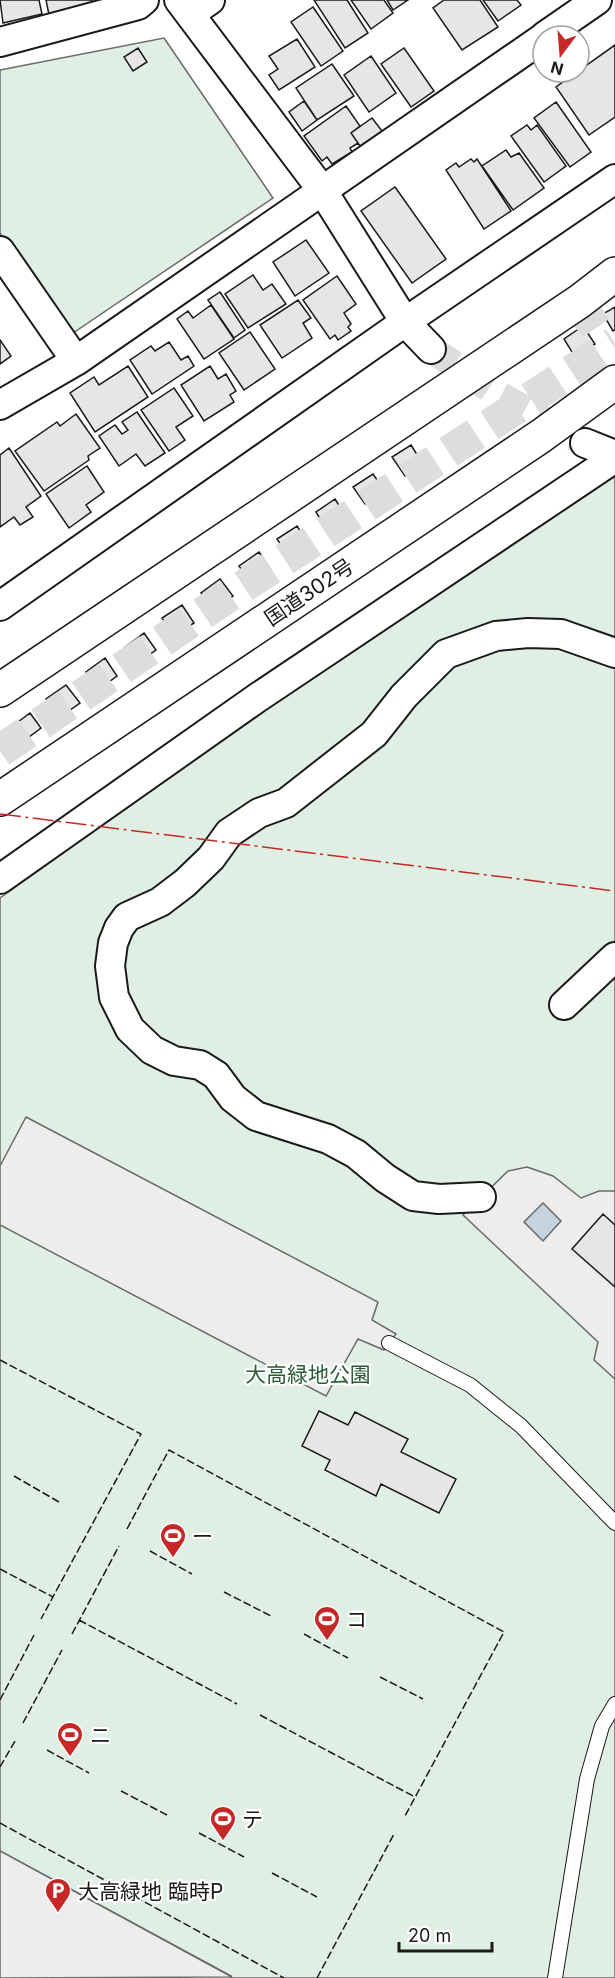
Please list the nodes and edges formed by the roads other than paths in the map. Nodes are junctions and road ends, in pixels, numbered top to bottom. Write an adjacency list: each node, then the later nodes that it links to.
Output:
1 (144, 0): 5 (street)
2 (597, 0): 4 (street)
3 (193, 5): 8 (street)
4 (563, 24)
5 (0, 42)
6 (531, 46): 8 (street)
7 (615, 179): 11 (street)
8 (322, 190): 11 (street); 13 (street)
9 (0, 251): 13 (street)
10 (615, 274): 20 (highway)
11 (405, 322): 12 (street); 18 (street)
12 (431, 349)
13 (75, 361): 15 (street)
14 (615, 382): 21 (highway, 国道302号)
15 (0, 405)
16 (585, 442): 17 (street)
17 (615, 456): 22 (street)
18 (0, 606)
19 (615, 652): 25 (street)
20 (0, 690)
21 (0, 799)
22 (0, 879)
23 (615, 957): 24 (street)
24 (564, 1005)
25 (481, 1197)
26 (389, 1343): 27 (lane)
27 (615, 1523)
28 (615, 1704): 29 (lane)
29 (555, 1978)

